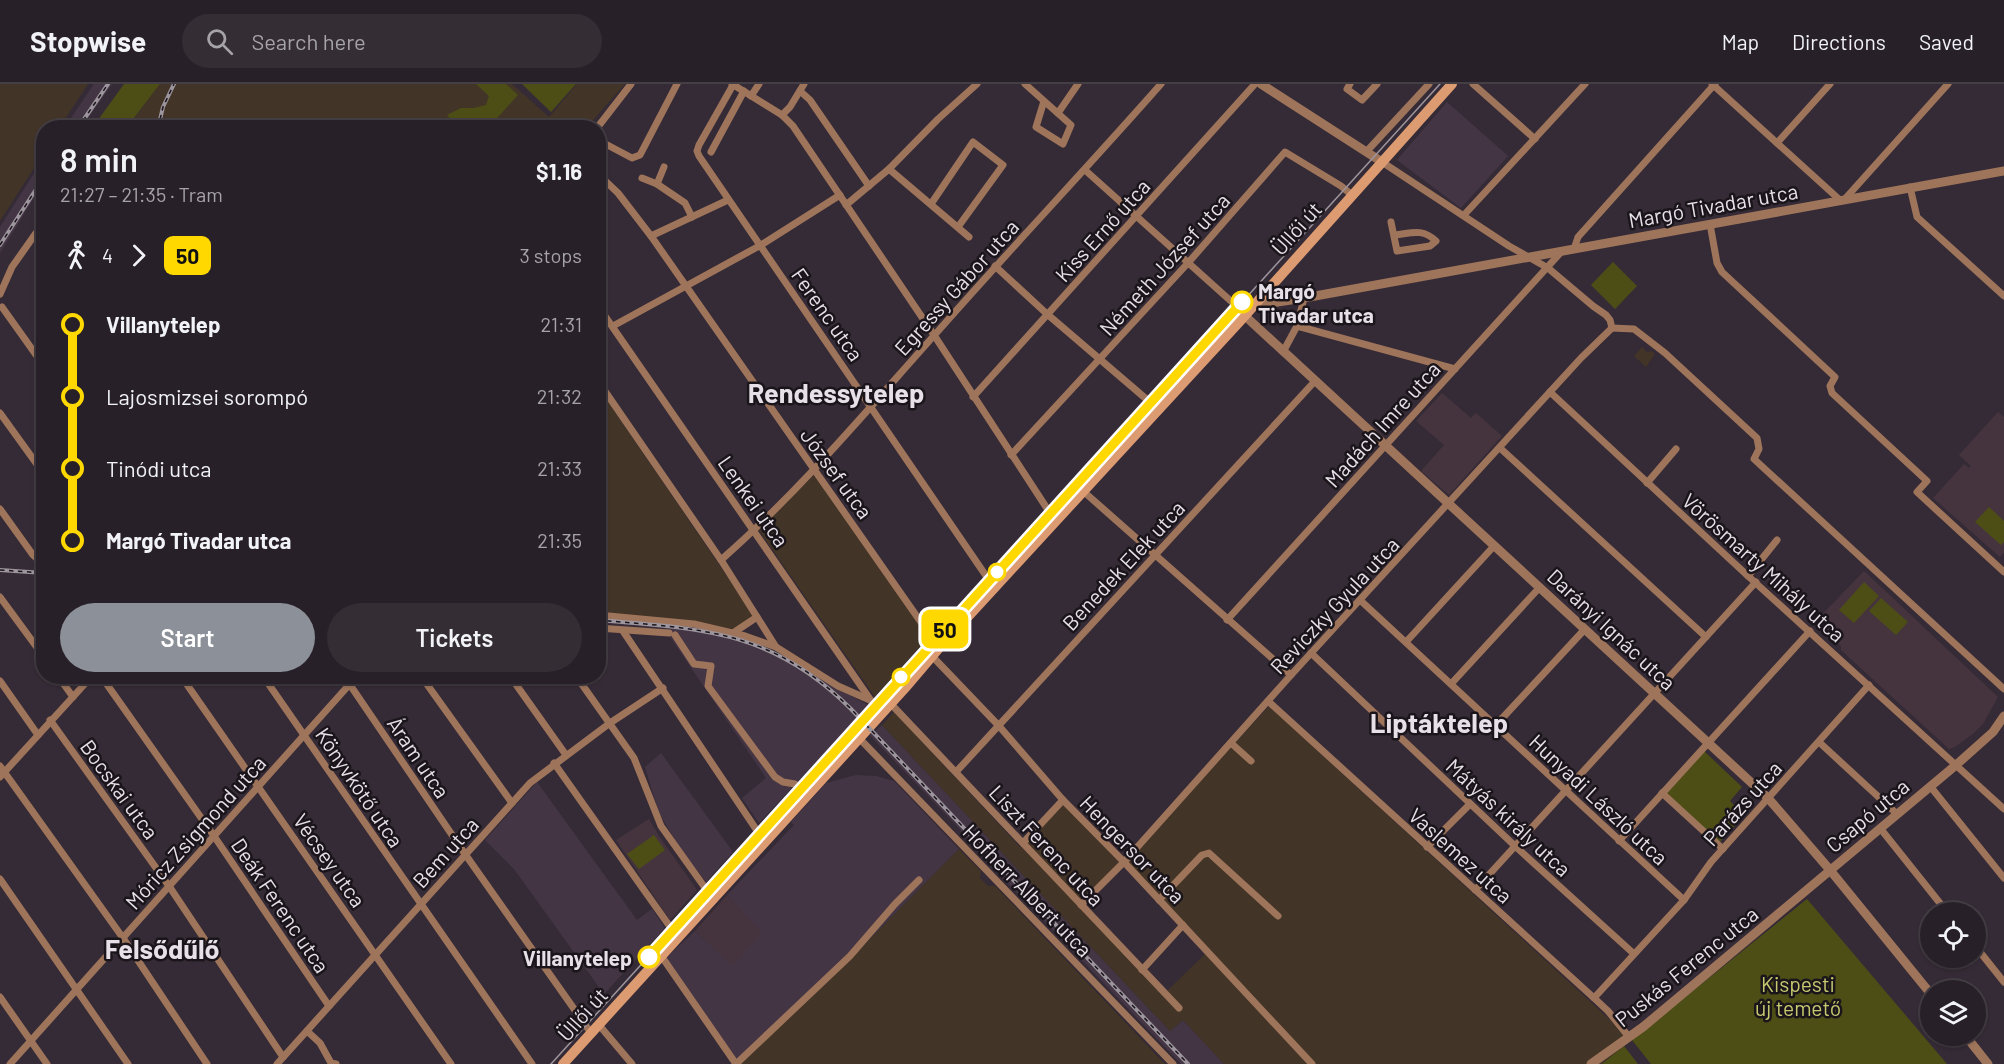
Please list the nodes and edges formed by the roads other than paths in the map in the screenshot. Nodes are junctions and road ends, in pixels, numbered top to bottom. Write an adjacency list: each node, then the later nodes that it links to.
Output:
1 (631, 84): 28 (street)
2 (677, 84): 31 (street)
3 (759, 84): 24 (street)
4 (977, 84): 36 (street)
5 (1025, 84): 23 (street)
6 (1041, 84): 23 (street)
7 (1078, 84): 26 (street)
8 (1161, 84): 37 (street, Egressy Gábor utca)
9 (1255, 84): 51 (street, Kiss Ernő utca)
10 (1261, 84): 32 (street)
11 (1350, 84): 12 (street)
12 (1377, 84)
13 (1429, 84): 32 (street)
14 (1452, 84): 34 (main road, Üllői út)
15 (1473, 84): 29 (street)
16 (1585, 84): 29 (street)
17 (1713, 84): 30 (street); 61 (street)
18 (1830, 84): 30 (street)
19 (1948, 84): 47 (street)
20 (732, 85): 22 (street); 46 (street, Ferenc utca)
21 (802, 87): 27 (street); 42 (street)
22 (744, 91): 24 (street); 33 (street)
23 (1034, 93): 25 (street)
24 (752, 96): 27 (street)
25 (1044, 101): 26 (street); 26 (street)
26 (1058, 113)
27 (782, 115): 44 (street)
28 (603, 120)
29 (1535, 139): 50 (street)
30 (1777, 143): 47 (street)
31 (606, 145)
32 (1367, 151): 34 (street)
33 (711, 152)
34 (1382, 162): 45 (main road, Üllői út); 50 (street)
35 (664, 167): 41 (street)
36 (889, 169): 42 (street); 48 (street)
37 (1085, 171): 51 (street); 65 (street, Egressy Gábor utca)
38 (2004, 171): 43 (street, Margó Tivadar utca)
39 (642, 178): 41 (street)
40 (606, 182): 58 (street, József utca)
41 (657, 184): 52 (street)
42 (868, 186): 49 (street)
43 (1910, 187): 47 (street, Margó Tivadar utca); 70 (street)
44 (840, 195): 49 (street); 60 (street)
45 (1352, 195): 64 (street, Németh József utca); 69 (main road, Üllői út)
46 (728, 200): 52 (street); 60 (street, Ferenc utca)
47 (1843, 200): 54 (street, Margó Tivadar utca)
48 (931, 204): 55 (street); 55 (street)
49 (846, 205): 80 (street)
50 (1464, 215): 63 (street)
51 (1137, 216): 64 (street); 75 (street, Kiss Ernő utca)
52 (692, 217): 58 (street)
53 (1391, 222): 57 (street)
54 (1710, 224): 61 (street, Margó Tivadar utca); 109 (street)
55 (958, 227): 59 (street)
56 (36, 233): 68 (street)
57 (1395, 235): 57 (street)
58 (651, 236): 67 (street, József utca)
59 (969, 237)
60 (761, 245): 67 (street); 89 (street, Ferenc utca)
61 (1574, 249): 62 (street, Margó Tivadar utca)
62 (1562, 251): 63 (street, Margó Tivadar utca); 66 (street, Madách Imre utca)
63 (1529, 257): 66 (street); 71 (street, Margó Tivadar utca)
64 (1188, 263): 74 (street); 83 (street, Németh József utca)
65 (995, 266): 75 (street); 80 (street, Egressy Gábor utca)
66 (1548, 268): 79 (street); 84 (street, Madách Imre utca)
67 (686, 286): 77 (street); 97 (street, József utca)
68 (0, 294)
69 (1262, 294): 72 (street); 74 (main road, Üllői út)
70 (2004, 296)
71 (1304, 298): 72 (street, Margó Tivadar utca); 78 (street)
72 (1270, 304): 74 (street, Margó Tivadar utca)
73 (2, 307): 82 (street)
74 (1248, 311): 81 (street, Darányi Ignác utca); 90 (main road, Üllői út)
75 (1047, 314): 83 (street); 88 (street, Kiss Ernő utca)
76 (606, 317): 77 (street, Lenkei utca)
77 (613, 326): 103 (street, Lenkei utca)
78 (1297, 326): 81 (street); 84 (street)
79 (1612, 328): 86 (street, Reviczky Gyula utca); 144 (street)
80 (934, 335): 88 (street); 89 (street, Egressy Gábor utca)
81 (1283, 352): 85 (street, Darányi Ignác utca)
82 (36, 355)
83 (1100, 360): 90 (street); 95 (street, Németh József utca)
84 (1455, 369): 92 (street, Madách Imre utca)
85 (1315, 381): 92 (street, Darányi Ignác utca); 106 (street, Benedek Elek utca)
86 (1550, 392): 93 (street, Reviczky Gyula utca); 98 (street, Vörösmarty Mihály utca)
87 (606, 393): 108 (street)
88 (974, 398): 95 (street)
89 (872, 406): 97 (street, Egressy Gábor utca); 113 (street, Ferenc utca)
90 (1158, 409): 99 (main road, Üllői út)
91 (0, 413): 96 (street)
92 (1386, 446): 100 (street, Darányi Ignác utca); 118 (street, Madách Imre utca)
93 (1500, 448): 100 (street, Reviczky Gyula utca); 124 (street)
94 (1677, 449): 98 (street)
95 (1011, 455): 102 (street)
96 (36, 463)
97 (815, 470): 103 (street, Egressy Gábor utca); 128 (street, József utca)
98 (1647, 483): 110 (street, Vörösmarty Mihály utca)
99 (1083, 491): 102 (main road, Üllői út); 106 (street)
100 (1449, 504): 105 (street, Darányi Ignác utca); 115 (street, Reviczky Gyula utca)
101 (0, 509): 107 (street)
102 (1058, 519): 113 (main road, Üllői út)
103 (754, 531): 108 (street, Egressy Gábor utca); 148 (street, Lenkei utca)
104 (1777, 540): 110 (street)
105 (1494, 546): 112 (street, Darányi Ignác utca); 125 (street)
106 (1155, 555): 118 (street); 153 (street, Benedek Elek utca)
107 (36, 556)
108 (721, 560): 117 (street)
109 (2004, 572)
110 (1748, 576): 111 (street, Vörösmarty Mihály utca)
111 (1756, 582): 122 (street, Vörösmarty Mihály utca); 124 (street)
112 (1540, 587): 120 (street, Darányi Ignác utca); 141 (street)
113 (995, 589): 128 (main road, Üllői út)
114 (0, 597): 126 (street)
115 (1360, 600): 125 (street, Hunyadi László utca); 129 (street, Reviczky Gyula utca)
116 (606, 616): 123 (street)
117 (757, 617): 123 (street); 127 (street)
118 (1227, 620): 130 (street)
119 (606, 629): 121 (street)
120 (1585, 629): 145 (street, Darányi Ignác utca); 154 (street)
121 (623, 631): 143 (street); 171 (street)
122 (1810, 632): 142 (street, Vörösmarty Mihály utca); 158 (street)
123 (733, 633): 127 (street)
124 (1706, 637): 145 (street)
125 (1406, 642): 141 (street, Hunyadi László utca)
126 (36, 646)
127 (776, 647): 148 (street)
128 (935, 652): 149 (main road, Üllői út); 153 (street, Hengersor utca)
129 (1311, 653): 130 (street, Reviczky Gyula utca); 175 (street, Mátyás király utca)
130 (1291, 675): 147 (street, Reviczky Gyula utca)
131 (0, 681): 155 (street)
132 (64, 684): 146 (street)
133 (85, 684): 146 (street)
134 (107, 684): 179 (street, Deák Ferenc utca)
135 (187, 684): 168 (street, Vécsey utca)
136 (269, 684): 156 (street, Könyvkötő utca)
137 (350, 684): 156 (street, Móricz Zsigmond utca); 186 (street, Áram utca)
138 (427, 684): 174 (street)
139 (516, 684): 161 (street)
140 (582, 684): 152 (street)
141 (1451, 684): 154 (street, Hunyadi László utca)
142 (1869, 685): 159 (street, Parázs utca); 164 (street, Vörösmarty Mihály utca)
143 (663, 688): 152 (street, Bem utca); 181 (street)
144 (2004, 689)
145 (1654, 693): 158 (street, Darányi Ignác utca); 169 (street)
146 (73, 697): 151 (street)
147 (1268, 701): 160 (street, Reviczky Gyula utca); 183 (street, Vaslemez utca)
148 (872, 702): 149 (street, Lenkei utca)
149 (887, 708): 157 (main road, Üllői út); 166 (street, Liszt Ferenc utca)
150 (2004, 716): 164 (street, Csapó utca)
151 (50, 720): 155 (street); 192 (street, Bocskai utca)
152 (610, 723): 161 (street, Bem utca); 195 (street)
153 (999, 726): 166 (street, Benedek Elek utca); 173 (street, Hengersor utca)
154 (1495, 726): 169 (street, Hunyadi László utca)
155 (38, 735): 165 (street)
156 (304, 735): 168 (street, Móricz Zsigmond utca); 199 (street, Könyvkötő utca)
157 (860, 739): 171 (main road, Üllői út); 234 (street, Hofherr Albert utca)
158 (1708, 742): 170 (street); 172 (street, Darányi Ignác utca)
159 (1819, 742): 172 (street, Parázs utca); 177 (street)
160 (1231, 743): 162 (street); 187 (street, Reviczky Gyula utca)
161 (566, 755): 163 (street, Bem utca)
162 (1251, 761)
163 (554, 763): 174 (street, Bem utca); 204 (street)
164 (1956, 765): 167 (street, Csapó utca); 176 (street, Vörösmarty Mihály utca)
165 (1, 772): 203 (street)
166 (956, 772): 182 (street, Liszt Ferenc utca)
167 (1930, 786): 177 (street, Csapó utca); 189 (street)
168 (258, 787): 179 (street, Móricz Zsigmond utca); 206 (street, Vécsey utca)
169 (1564, 790): 180 (street, Hunyadi László utca); 184 (street)
170 (1662, 793): 180 (street); 185 (street)
171 (810, 794): 181 (main road, Üllői út)
172 (1768, 798): 185 (street, Parázs utca); 188 (street, Darányi Ignác utca)
173 (1063, 800): 182 (street); 187 (street, Hengersor utca)
174 (512, 803): 186 (street, Bem utca)
175 (1470, 804): 183 (street); 184 (street, Mátyás király utca)
176 (2004, 808)
177 (1897, 814): 178 (street, Csapó utca)
178 (1880, 828): 188 (street, Csapó utca); 198 (street)
179 (214, 836): 192 (street, Móricz Zsigmond utca); 215 (street, Deák Ferenc utca)
180 (1619, 841): 197 (street, Hunyadi László utca)
181 (764, 842): 195 (main road, Üllői út)
182 (1023, 843): 200 (street, Liszt Ferenc utca)
183 (1427, 846): 193 (street, Vaslemez utca)
184 (1515, 846): 193 (street); 205 (street, Mátyás király utca)
185 (1723, 849): 197 (street, Parázs utca)
186 (465, 854): 199 (street, Bem utca); 217 (street, Áram utca)
187 (1124, 862): 196 (street, Hengersor utca); 200 (street, Reviczky Gyula utca)
188 (1830, 870): 194 (street, Csapó utca); 210 (street, Darányi Ignác utca)
189 (2004, 878)
190 (0, 879): 212 (street)
191 (919, 880): 233 (street)
192 (169, 886): 203 (street, Móricz Zsigmond utca); 222 (street, Bocskai utca)
193 (1475, 890): 214 (street, Vaslemez utca)
194 (1802, 893): 219 (street, Puskás Ferenc utca)
195 (713, 899): 204 (main road, Üllői út)
196 (1159, 900): 201 (street); 202 (street, Hengersor utca)
197 (1683, 900): 205 (street, Parázs utca)
198 (1939, 902)
199 (420, 904): 206 (street, Bem utca); 230 (street, Könyvkötő utca)
200 (1081, 905): 209 (street, Liszt Ferenc utca)
201 (1278, 916)
202 (1183, 925): 209 (street); 235 (street, Hengersor utca)
203 (123, 938): 212 (street, Móricz Zsigmond utca); 226 (street)
204 (678, 938): 207 (main road, Üllői út)
205 (1633, 953): 214 (street, Parázs utca)
206 (376, 954): 215 (street, Bem utca); 229 (street, Vécsey utca)
207 (662, 957): 217 (main road, Üllői út); 233 (street)
208 (1986, 960): 211 (street)
209 (1142, 970): 216 (street, Liszt Ferenc utca)
210 (1920, 981)
211 (2004, 982)
212 (76, 990): 220 (street, Móricz Zsigmond utca); 225 (street)
213 (0, 997): 220 (street)
214 (1594, 998): 219 (street, Vaslemez utca)
215 (329, 1006): 218 (street, Bem utca)
216 (1179, 1008)
217 (595, 1029): 231 (main road, Üllői út); 232 (street, Áram utca)
218 (308, 1031): 222 (street, Bem utca); 228 (street)
219 (1629, 1037): 236 (street, Puskás Ferenc utca)
220 (31, 1041): 223 (street, Móricz Zsigmond utca); 224 (street)
221 (1974, 1046): 237 (street)
222 (283, 1057): 227 (street, Bem utca)
223 (10, 1064)
224 (47, 1064)
225 (128, 1064)
226 (207, 1064)
227 (277, 1064)
228 (336, 1064)
229 (451, 1064)
230 (532, 1064)
231 (563, 1064)
232 (632, 1064)
233 (736, 1064)
234 (1173, 1064)
235 (1312, 1064)
236 (1591, 1064)
237 (1988, 1064)

